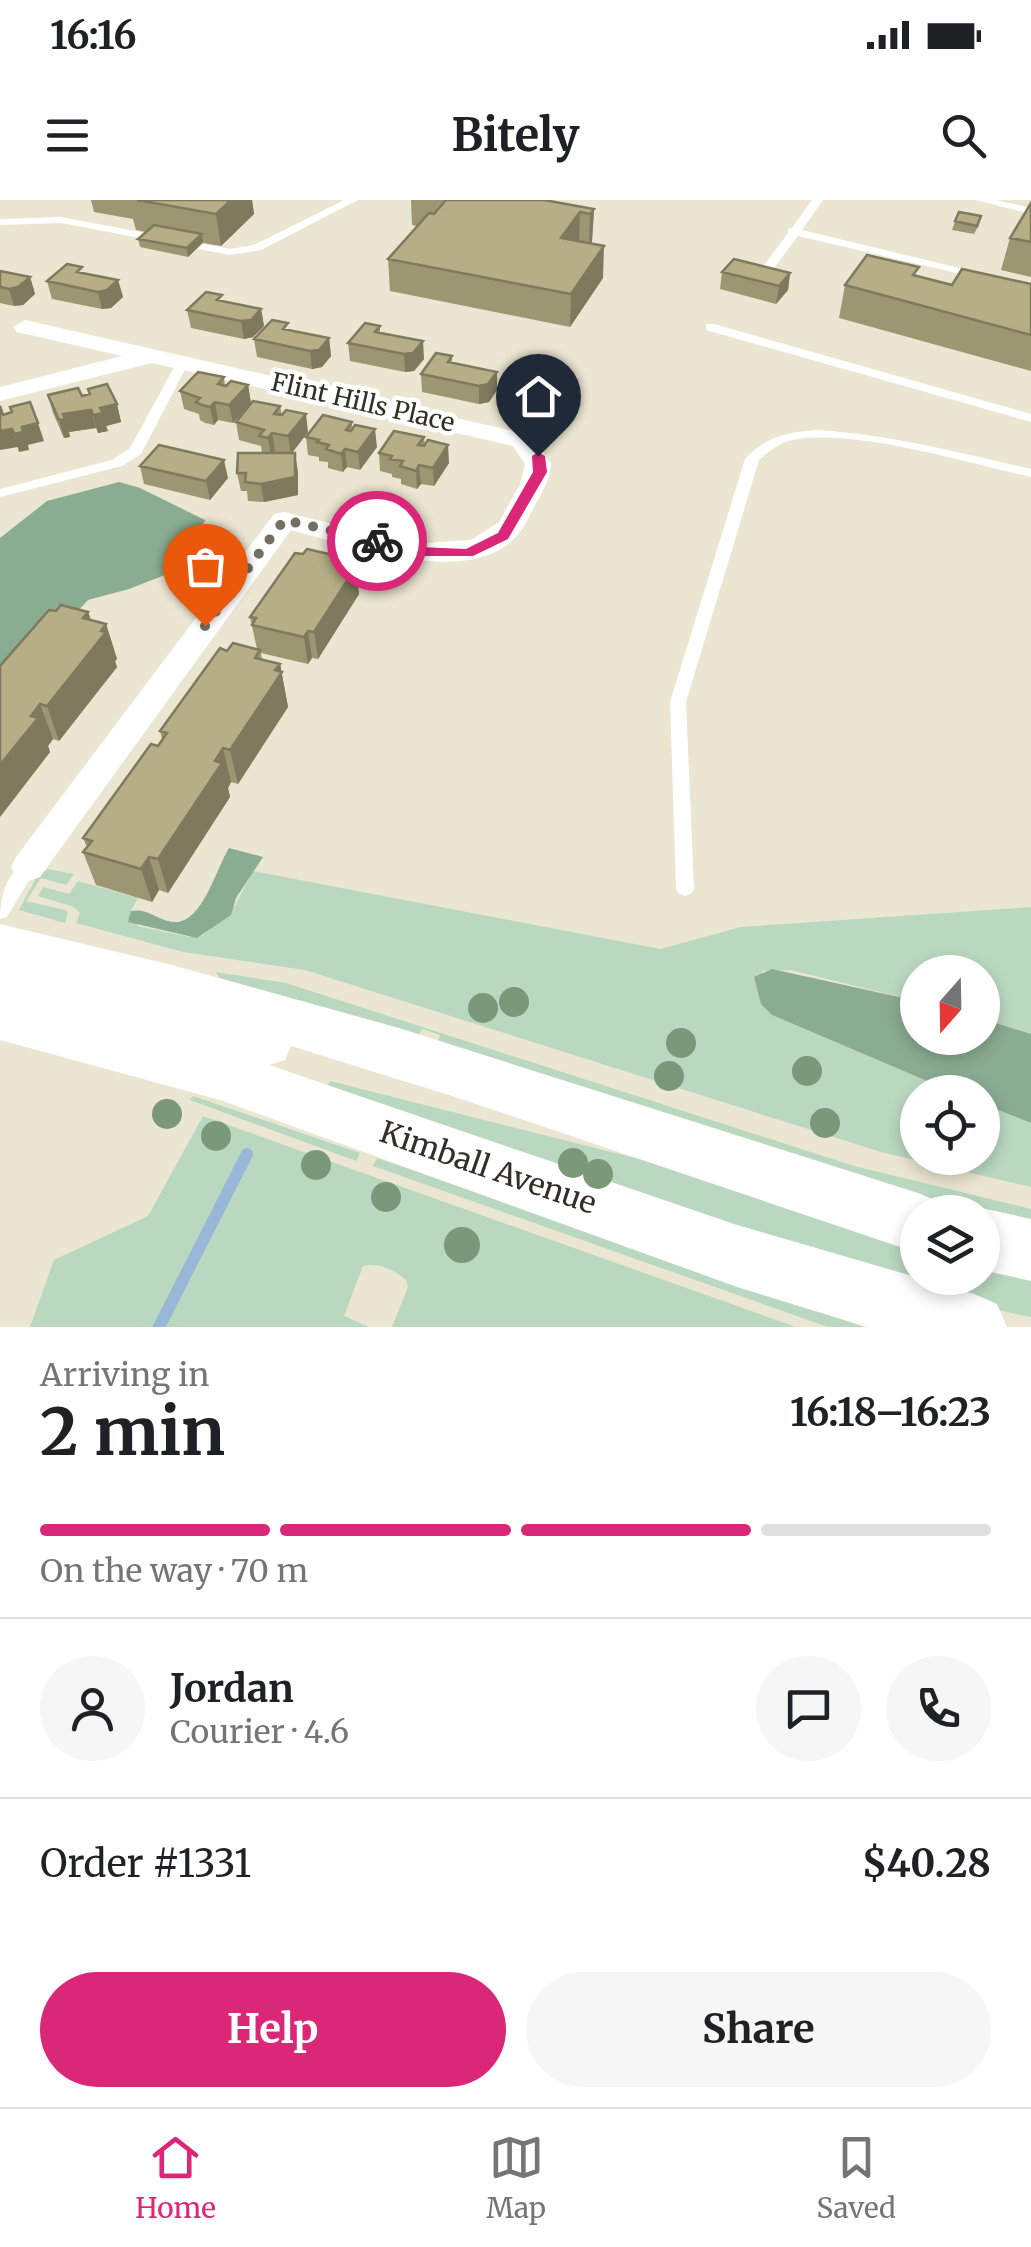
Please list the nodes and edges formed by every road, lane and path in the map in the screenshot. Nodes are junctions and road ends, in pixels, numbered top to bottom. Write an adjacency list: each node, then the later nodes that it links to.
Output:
1 (354, 200): 5 (lane)
2 (818, 200): 6 (lane)
3 (980, 200): 4 (lane)
4 (1031, 211)
5 (0, 222)
6 (792, 231): 7 (lane); 8 (lane)
7 (764, 272)
8 (994, 278)
9 (25, 326): 11 (street, Flint Hills Place)
10 (710, 326): 13 (lane)
11 (169, 359): 12 (street, Flint Hills Place); 15 (lane); 16 (street, Flint Hills Place)
12 (0, 394)
13 (1031, 418)
14 (1031, 473): 17 (lane)
15 (0, 493)
16 (28, 867): 18 (lane)
17 (685, 888)
18 (0, 911)
19 (0, 946): 22 (main road)
20 (0, 981): 22 (main road)
21 (0, 1016): 26 (main road, Kimball Avenue)
22 (452, 1070): 23 (main road)
23 (900, 1217)
24 (1000, 1243): 25 (main road)
25 (1031, 1250)
26 (974, 1327)

